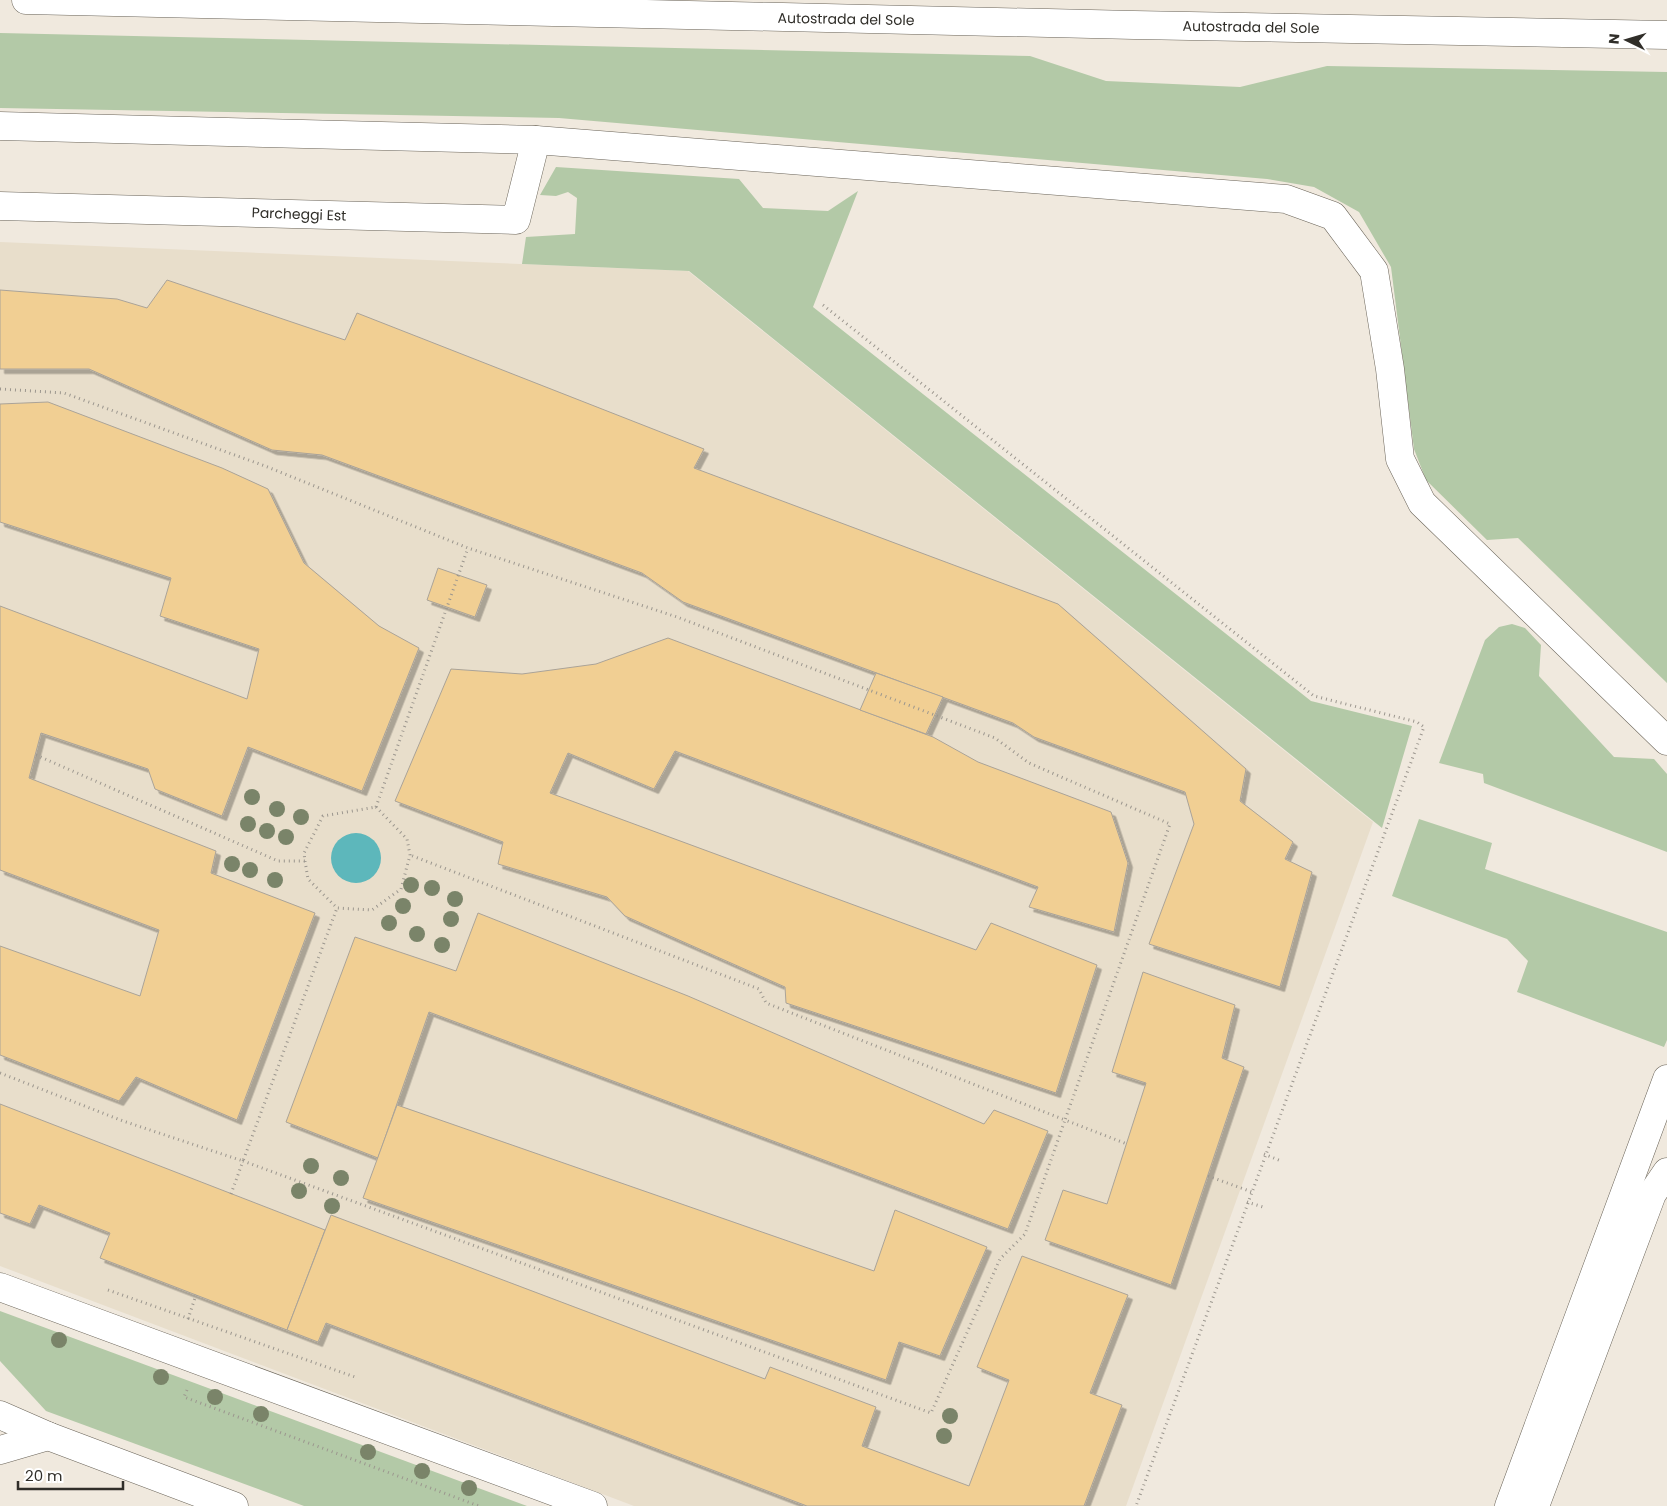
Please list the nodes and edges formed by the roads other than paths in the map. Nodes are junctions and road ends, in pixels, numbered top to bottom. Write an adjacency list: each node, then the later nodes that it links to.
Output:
1 (26, 0): 2 (main road, Autostrada del Sole)
2 (1667, 34)
3 (0, 126): 4 (main road)
4 (536, 140): 5 (main road, Parcheggi Est); 6 (main road)
5 (0, 206)
6 (1667, 741)
7 (1667, 1079): 16 (main road)
8 (1667, 1172): 17 (main road)
9 (0, 1287): 15 (main road)
10 (0, 1403): 12 (main road)
11 (0, 1415): 12 (main road)
12 (48, 1436): 13 (main road); 14 (main road)
13 (0, 1450)
14 (234, 1506)
15 (593, 1506)
16 (1509, 1506)
17 (1535, 1506)

